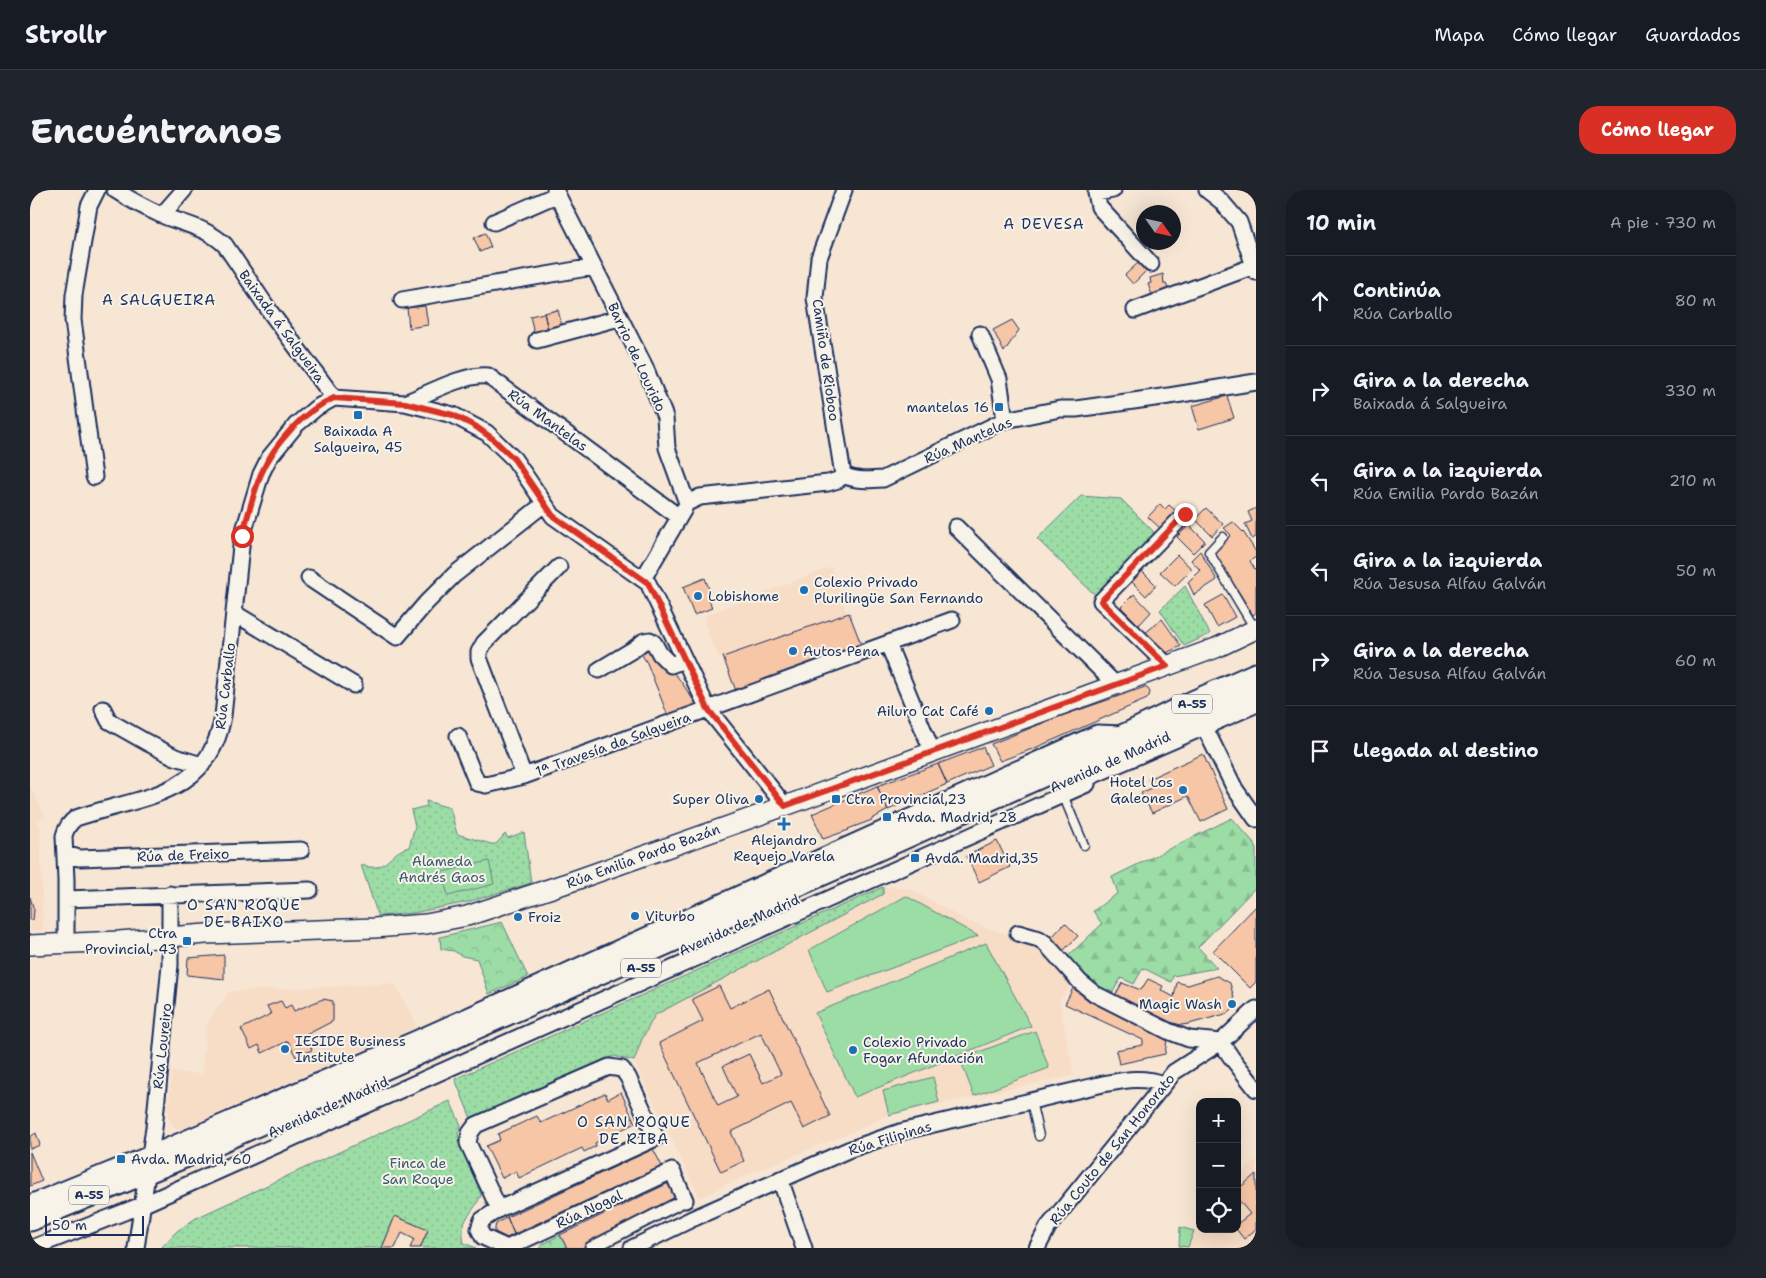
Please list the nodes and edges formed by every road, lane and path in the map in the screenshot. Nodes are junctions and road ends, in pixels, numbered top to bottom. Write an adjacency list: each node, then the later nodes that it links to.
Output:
1 (97, 190): 23 (street)
2 (115, 190): 8 (street, Baixada á Salgueira)
3 (184, 190): 8 (street)
4 (844, 190): 22 (street, Camiño de Rioboo)
5 (1112, 190): 10 (street)
6 (1207, 190): 12 (street)
7 (556, 192): 9 (street); 11 (street, Barrio de Lourido)
8 (162, 215): 19 (street, Baixada á Salgueira)
9 (494, 222)
10 (1151, 264)
11 (593, 267): 13 (street); 15 (street, Barrio de Lourido)
12 (1255, 269): 14 (street)
13 (402, 300)
14 (1136, 310)
15 (620, 318): 17 (street); 25 (street, Barrio de Lourido)
16 (980, 334): 21 (street)
17 (536, 340)
18 (1256, 382): 21 (street, Rúa Mantelas)
19 (334, 398): 20 (street); 33 (street, Rúa Carballo)
20 (405, 403): 24 (street); 27 (street, Rúa Mantelas)
21 (1005, 420): 22 (street, Rúa Mantelas)
22 (843, 475): 25 (street)
23 (94, 477)
24 (544, 504): 31 (street); 32 (street)
25 (687, 504): 27 (street)
26 (1185, 514): 38 (street)
27 (679, 517): 32 (street)
28 (956, 527): 42 (street)
29 (1223, 537): 35 (lane)
30 (559, 567): 51 (street)
31 (309, 578)
32 (643, 579): 37 (street)
33 (234, 613): 41 (street); 50 (street, Rúa Carballo)
34 (952, 620): 36 (street, 1ª Travesía da Salgueira)
35 (1256, 629): 38 (street, Rúa Emilia Pardo Bazán)
36 (888, 644): 45 (street, 1ª Travesía da Salgueira); 49 (street)
37 (684, 660): 39 (street); 45 (street)
38 (1167, 666): 42 (street, Rúa Emilia Pardo Bazán)
39 (599, 670)
40 (1256, 676): 48 (highway, Avenida de Madrid / A-55)
41 (354, 684)
42 (1115, 684): 49 (street, Rúa Emilia Pardo Bazán)
43 (1256, 699): 46 (highway, Avenida de Madrid / A-55)
44 (103, 709): 50 (street)
45 (708, 709): 51 (street, 1ª Travesía da Salgueira); 53 (street)
46 (1202, 722): 48 (highway, Avenida de Madrid / A-55); 54 (street)
47 (458, 736): 51 (street, 1ª Travesía da Salgueira)
48 (1134, 743): 52 (street, Avenida de Madrid); 71 (highway, Avenida de Madrid / A-55)
49 (932, 751): 53 (street, Rúa Emilia Pardo Bazán)
50 (202, 765): 57 (street, Rúa Carballo)
51 (525, 776)
52 (1063, 795): 55 (lane); 71 (street, Avenida de Madrid)
53 (785, 806): 62 (street, Rúa Emilia Pardo Bazán)
54 (1256, 819)
55 (1084, 844)
56 (301, 850): 57 (street, Rúa de Freixo)
57 (65, 854): 60 (street, Rúa Carballo)
58 (310, 890): 59 (street)
59 (170, 894): 60 (street); 62 (street, Rúa Loureiro)
60 (66, 899): 63 (street, Rúa Carballo)
61 (1018, 933): 66 (street)
62 (170, 937): 63 (street, Rúa Emilia Pardo Bazán); 71 (street, Rúa Loureiro)
63 (66, 943): 64 (street, Rúa Emilia Pardo Bazán)
64 (30, 945)
65 (1256, 1009): 66 (street, Rúa Couto de San Honorato)
66 (1221, 1042): 67 (street, Rúa Couto de San Honorato); 68 (street)
67 (1163, 1084): 69 (street, Rúa Filipinas); 84 (street, Rúa Couto de San Honorato)
68 (1256, 1089)
69 (1031, 1101): 70 (lane); 72 (street, Rúa Filipinas)
70 (1039, 1136)
71 (146, 1179): 74 (street); 76 (highway, Avenida de Madrid / A-55); 77 (highway, Avenida de Madrid / A-55); 78 (street); 79 (street, Rúa Loureiro)
72 (780, 1179): 82 (street, Rúa Filipinas); 83 (street)
73 (685, 1200): 80 (street, Rúa Nogal); 81 (street)
74 (30, 1203)
75 (499, 1209): 75 (street); 80 (street)
76 (30, 1218)
77 (30, 1233)
78 (32, 1248)
79 (136, 1248)
80 (507, 1248)
81 (591, 1248)
82 (632, 1248)
83 (804, 1248)
84 (1036, 1248)

